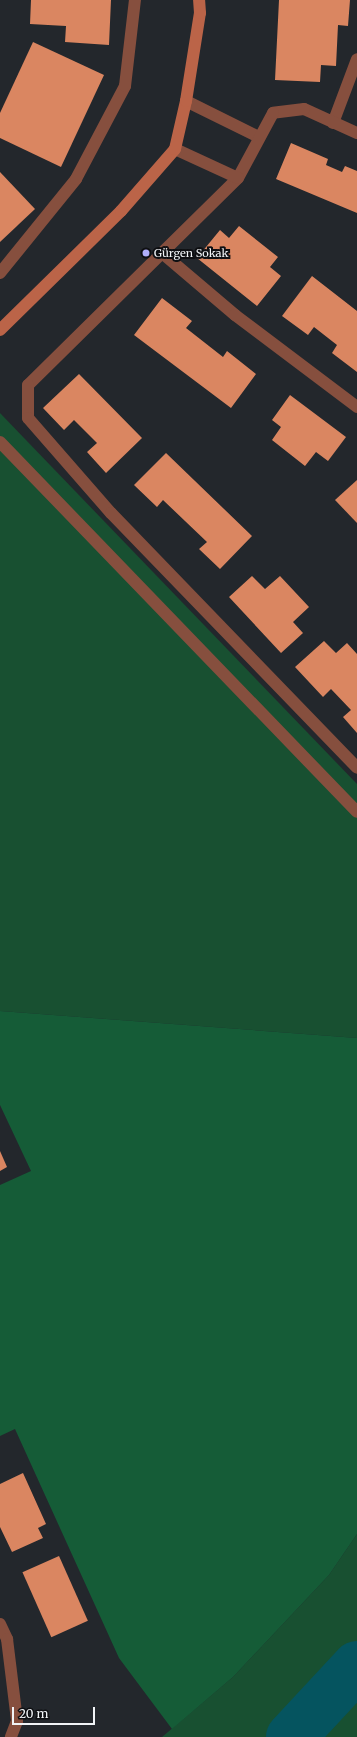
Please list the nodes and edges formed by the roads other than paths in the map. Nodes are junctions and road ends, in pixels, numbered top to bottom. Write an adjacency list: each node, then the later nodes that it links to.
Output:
1 (135, 0): 11 (lane)
2 (199, 0): 4 (street)
3 (357, 59): 5 (lane)
4 (186, 101): 7 (lane); 8 (street)
5 (333, 123): 6 (lane); 7 (lane)
6 (357, 133)
7 (259, 137): 9 (lane)
8 (175, 149): 9 (lane); 12 (street)
9 (238, 178): 10 (lane)
10 (162, 253): 13 (lane); 15 (lane)
11 (0, 273)
12 (0, 330)
13 (357, 407)
14 (0, 442): 16 (lane)
15 (357, 768)
16 (357, 812)
17 (0, 1624): 18 (lane)
18 (11, 1737)

